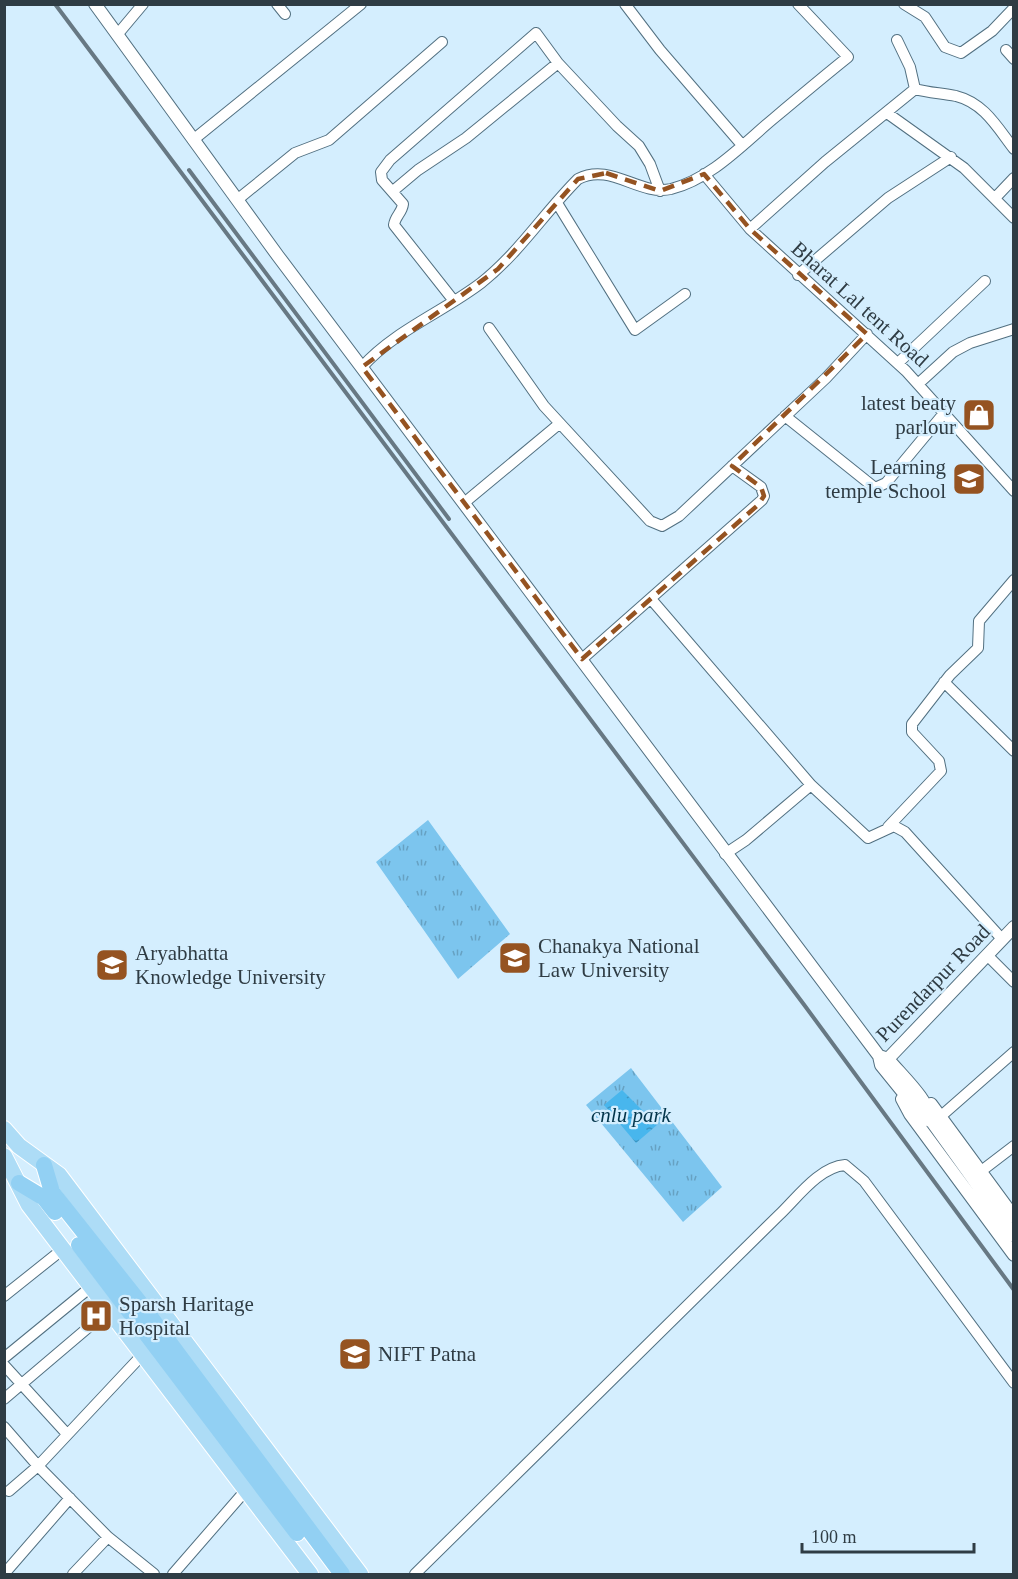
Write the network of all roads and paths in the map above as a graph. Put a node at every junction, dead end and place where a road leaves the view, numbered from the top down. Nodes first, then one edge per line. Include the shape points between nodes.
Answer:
1 (94, 4) edge
2 (143, 4) edge
3 (277, 4) edge
4 (361, 4) edge
5 (625, 4) edge
6 (798, 4) edge
7 (904, 4) edge
8 (1014, 8) edge
9 (285, 14) dead end
10 (117, 35) junction
11 (897, 40) dead end
12 (442, 42) dead end
13 (558, 63) junction
14 (915, 89) junction
15 (887, 113) junction
16 (193, 140) junction
17 (742, 145) junction
18 (1014, 148) edge
19 (951, 157) junction
20 (704, 174) junction
21 (1014, 178) edge
22 (393, 191) junction
23 (660, 191) junction
24 (995, 198) junction
25 (237, 200) junction
26 (557, 203) junction
27 (1014, 218) edge
28 (750, 229) junction
29 (798, 275) junction
30 (985, 281) dead end
31 (685, 294) dead end
32 (454, 301) junction
33 (489, 328) dead end
34 (1014, 328) edge
35 (867, 334) junction
36 (898, 363) junction
37 (362, 367) junction
38 (918, 384) junction
39 (945, 412) junction
40 (785, 416) junction
41 (559, 424) junction
42 (732, 466) junction
43 (1014, 491) edge
44 (464, 503) junction
45 (1014, 579) edge
46 (651, 599) junction
47 (582, 659) junction
48 (944, 682) junction
49 (1014, 751) edge
50 (811, 785) junction
51 (888, 827) junction
52 (725, 854) junction
53 (1014, 927) edge
54 (1002, 939) junction
55 (987, 955) junction
56 (1014, 982) edge
57 (1014, 1052) edge
58 (883, 1060) junction
59 (903, 1091) junction
60 (920, 1103) junction
61 (936, 1120) junction
62 (4, 1129) edge
63 (1014, 1146) edge
64 (10, 1153) edge
65 (45, 1165) junction
66 (980, 1172) junction
67 (19, 1183) junction
68 (48, 1195) junction
69 (1014, 1217) edge
70 (1014, 1236) edge
71 (63, 1249) junction
72 (1014, 1255) edge
73 (92, 1286) junction
74 (4, 1296) edge
75 (110, 1309) junction
76 (144, 1353) junction
77 (4, 1358) edge
78 (4, 1365) edge
79 (1014, 1383) edge
80 (22, 1384) junction
81 (4, 1399) edge
82 (4, 1427) edge
83 (67, 1434) junction
84 (38, 1466) junction
85 (246, 1490) junction
86 (9, 1491) dead end
87 (70, 1498) junction
88 (108, 1537) junction
89 (4, 1574) edge
90 (73, 1575) edge
91 (154, 1575) edge
92 (173, 1575) edge
93 (310, 1575) edge
94 (328, 1575) edge
95 (342, 1575) edge
96 (360, 1575) edge
97 (415, 1575) edge

1 - 10 street
2 - 10 street
3 - 9 street
4 - 16 street
5 - 17 street
6 - 17 street via 849,57
7 - 8 street via 925,17 945,47 961,52 992,31
10 - 16 street
11 - 14 street
12 - 25 street via 329,140 296,153
13 - 22 street
13 - 22 street via 536,33 384,166 382,180
13 - 23 street via 639,146
14 - 15 street
14 - 18 street via 976,104
15 - 19 street
15 - 28 street
16 - 25 street
17 - 20 street
19 - 24 street
19 - 29 street via 862,219
20 - 23 street
20 - 28 street, Bharat Lal tent Road
21 - 24 street
22 - 32 street via 403,204 394,225
23 - 26 street via 597,173 578,179
24 - 27 street
25 - 37 street
26 - 31 street via 636,330
26 - 32 street via 509,259
28 - 29 street, Bharat Lal tent Road
29 - 35 street, Bharat Lal tent Road
30 - 36 street
32 - 37 street via 381,349
33 - 41 street
34 - 38 street via 953,352
35 - 36 street, Bharat Lal tent Road
35 - 40 street
36 - 38 street, Bharat Lal tent Road
37 - 44 street
38 - 39 street, Bharat Lal tent Road
39 - 40 street via 886,483 875,488
39 - 43 street, Bharat Lal tent Road
40 - 42 street
41 - 42 street via 656,525 662,526 679,516
41 - 44 street
42 - 46 street via 761,487 764,496
44 - 47 street
45 - 48 street via 979,621 978,648
46 - 47 street
46 - 50 street
47 - 52 street
48 - 49 street
48 - 51 street via 911,728 939,761 941,771
50 - 51 street via 868,838
50 - 52 street
51 - 54 street via 905,832
52 - 58 street
53 - 54 street, Purendarpur Road
54 - 55 street, Purendarpur Road
55 - 56 street
55 - 58 street, Purendarpur Road
57 - 61 street
58 - 59 street
58 - 60 street
59 - 60 street
59 - 72 street via 903,1102 910,1114
60 - 61 street via 924,1118
61 - 66 street
61 - 70 street
62 - 64 main road
63 - 66 street
64 - 65 main road
64 - 67 main road
65 - 68 highway
65 - 96 main road via 59,1175
66 - 69 street
67 - 68 highway
67 - 71 main road via 29,1205
68 - 94 highway
68 - 95 highway via 140,1304
71 - 73 main road
71 - 74 street
73 - 75 main road
73 - 77 street
75 - 76 main road
75 - 80 street
76 - 83 street
76 - 85 main road
78 - 80 street
79 - 97 street via 864,1181 845,1165 835,1166 779,1215
80 - 81 street
80 - 83 street
82 - 84 street
83 - 84 street
84 - 86 street
84 - 87 street
85 - 92 street
85 - 93 main road
87 - 88 street
87 - 89 street
88 - 90 street
88 - 91 street

